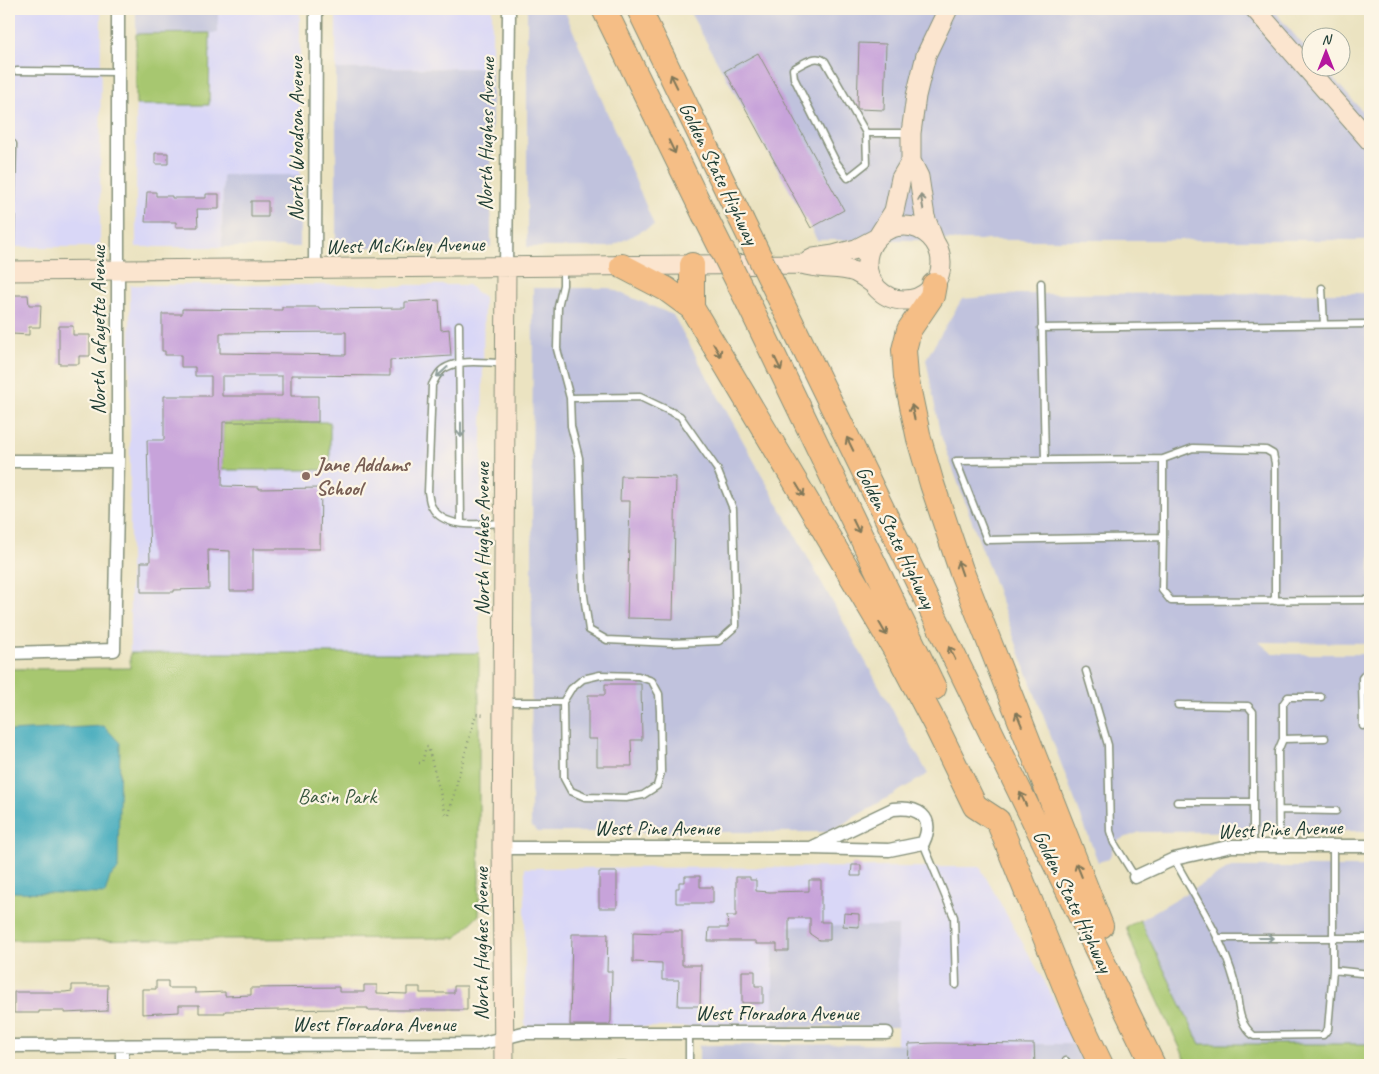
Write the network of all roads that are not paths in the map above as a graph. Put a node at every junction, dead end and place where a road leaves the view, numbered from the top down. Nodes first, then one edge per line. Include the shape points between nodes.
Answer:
1 (118, 9) edge
2 (316, 9) edge
3 (604, 9) edge
4 (639, 9) edge
5 (948, 9) edge
6 (1254, 9) edge
7 (509, 11) edge
8 (16, 71) dead end
9 (118, 72) junction
10 (866, 132) junction
11 (911, 133) junction
12 (1370, 141) edge
13 (13, 144) dead end
14 (911, 161) junction
15 (877, 238) junction
16 (935, 243) junction
17 (802, 264) junction
18 (564, 265) junction
19 (692, 265) junction
20 (506, 266) junction
21 (622, 266) junction
22 (315, 269) junction
23 (10, 271) edge
24 (118, 271) junction
25 (872, 282) junction
26 (1041, 283) dead end
27 (934, 285) junction
28 (1322, 288) dead end
29 (692, 308) junction
30 (1324, 324) junction
31 (1370, 324) edge
32 (460, 325) dead end
33 (1041, 328) junction
34 (461, 363) junction
35 (506, 363) junction
36 (570, 398) junction
37 (1045, 459) junction
38 (1163, 459) junction
39 (9, 461) edge
40 (118, 461) junction
41 (461, 523) junction
42 (505, 523) junction
43 (1163, 537) junction
44 (1370, 600) edge
45 (1275, 601) junction
46 (9, 653) edge
47 (1086, 671) dead end
48 (1370, 671) edge
49 (1321, 697) dead end
50 (504, 702) junction
51 (563, 702) junction
52 (1178, 705) dead end
53 (1363, 726) dead end
54 (1325, 738) dead end
55 (1283, 739) junction
56 (1177, 802) dead end
57 (1252, 802) junction
58 (1279, 810) junction
59 (1336, 811) dead end
60 (998, 821) junction
61 (923, 843) junction
62 (1253, 846) junction
63 (1279, 846) junction
64 (1333, 846) junction
65 (1370, 846) edge
66 (502, 848) junction
67 (812, 848) junction
68 (1174, 859) junction
69 (1135, 877) joint
70 (1217, 938) junction
71 (1333, 938) junction
72 (1370, 938) edge
73 (1333, 970) junction
74 (1370, 974) edge
75 (956, 985) dead end
76 (887, 1033) dead end
77 (689, 1034) junction
78 (504, 1038) junction
79 (122, 1045) junction
80 (9, 1046) edge
81 (1149, 1056) edge
82 (122, 1065) edge
83 (504, 1065) edge
84 (594, 1065) edge
85 (625, 1065) edge
86 (689, 1065) edge
87 (1101, 1065) edge
88 (1117, 1065) edge

1 - 9 street, North Lafayette Avenue
2 - 22 street, North Woodson Avenue
3 -> 60 highway, Golden State Highway, bridge
81 -> 4 highway, Golden State Highway, bridge
5 - 11 main road via 926,55
6 - 12 main road
7 - 20 street, North Hughes Avenue
8 - 9 lane
9 - 24 street, North Lafayette Avenue
10 - 10 lane via 825,61 812,58 793,69 794,78 836,162 848,178 867,163
10 - 11 lane
11 - 14 main road
13 - 23 lane
14 - 15 main road via 902,178 894,211
16 -> 14 main road via 925,217 919,177
15 - 16 main road, West McKinley Avenue via 896,227 907,226 928,234
15 - 17 main road, West McKinley Avenue via 856,249 814,258
15 - 25 main road via 867,260
16 - 27 main road via 941,264
17 - 19 main road, West McKinley Avenue
17 - 25 main road, West McKinley Avenue via 853,272
18 - 20 main road, West McKinley Avenue
18 - 21 main road, West McKinley Avenue
18 - 36 lane via 557,349
19 - 21 main road, West McKinley Avenue
19 - 29 highway
20 - 22 main road, West McKinley Avenue
20 - 35 main road, North Hughes Avenue
21 - 29 highway via 666,289
22 - 24 main road, West McKinley Avenue
23 - 24 main road, West McKinley Avenue
24 - 40 street, North Lafayette Avenue
25 - 27 main road, West McKinley Avenue via 886,294 902,300 925,293
26 - 33 lane
81 -> 27 highway via 961,570 919,439 904,350 908,330 932,296
28 - 30 lane
29 -> 60 highway via 899,656 976,806
30 - 31 lane
30 - 33 lane
32 - 34 lane
33 - 37 lane
34 - 35 lane
34 -> 41 lane
34 -> 41 lane via 447,366 432,385 428,492 432,507 441,518
35 - 42 main road, North Hughes Avenue
36 - 36 lane via 571,426 579,458 583,589 589,630 607,640 719,641 736,626 733,509 717,469 680,416 640,397
37 - 38 lane
37 - 43 lane via 956,461 987,540
38 - 43 lane
38 - 45 lane via 1193,448 1266,450 1273,454
39 - 40 street
40 - 46 street, North Lafayette Avenue via 114,650
41 - 42 lane
42 - 50 main road, North Hughes Avenue
43 - 45 lane via 1162,590 1171,601
44 - 45 lane
47 - 69 lane via 1108,744 1110,831
48 - 53 lane via 1362,678
49 - 55 lane via 1288,697 1283,704
50 - 51 lane
50 - 66 main road, North Hughes Avenue
51 - 51 lane via 583,679 600,675 638,676 652,681 659,694 660,711 661,772 657,786 643,795 626,798 585,797 571,792 564,778
52 - 57 lane via 1248,706 1252,712
54 - 55 lane
55 - 58 lane via 1278,750
56 - 57 lane
57 - 62 lane
58 - 59 lane
58 - 63 lane
60 - 87 highway via 1072,1004
60 - 88 highway, Golden State Highway
61 - 67 street, West Pine Avenue via 890,850
61 - 67 street, West Pine Avenue via 927,829 923,815 907,808 883,813
61 - 75 lane via 954,917
62 - 63 street, West Pine Avenue
62 - 68 street, West Pine Avenue via 1232,846
63 - 64 street, West Pine Avenue
64 - 65 street, West Pine Avenue
64 - 71 lane
66 - 67 street, West Pine Avenue
66 - 78 main road, North Hughes Avenue
68 - 69 street, West Pine Avenue
68 - 70 lane
70 -> 71 lane
70 - 73 lane via 1234,980 1239,1015 1254,1036 1323,1035 1328,1029
71 - 72 lane
71 - 73 lane
73 - 74 lane
76 - 77 street, West Floradora Avenue
77 - 78 street, West Floradora Avenue via 524,1034
77 - 86 lane
78 - 79 street, West Floradora Avenue via 479,1044
78 - 83 main road, North Hughes Avenue
79 - 80 street, West Floradora Avenue
79 - 82 street
84 - 85 lane

